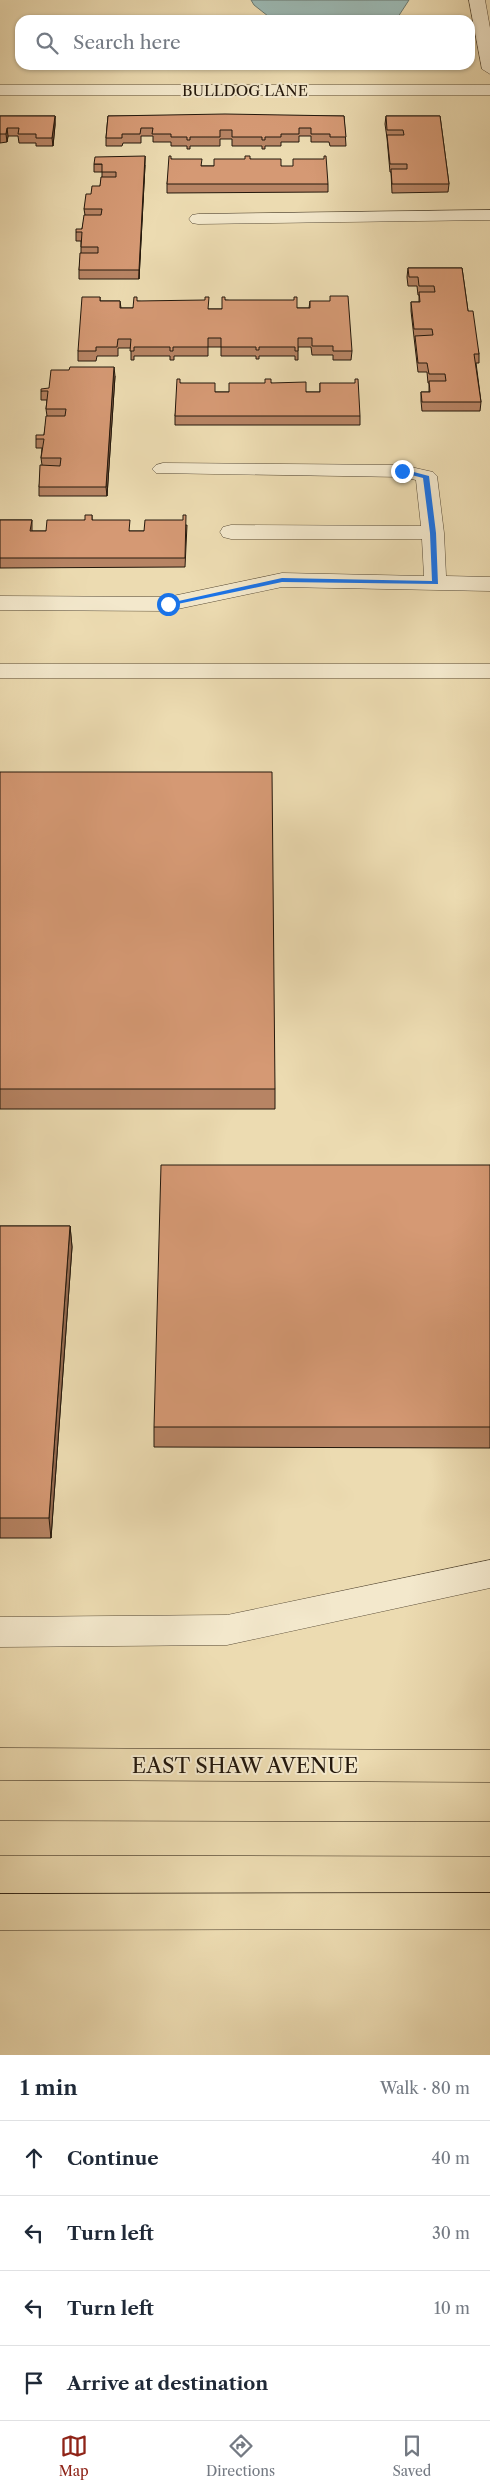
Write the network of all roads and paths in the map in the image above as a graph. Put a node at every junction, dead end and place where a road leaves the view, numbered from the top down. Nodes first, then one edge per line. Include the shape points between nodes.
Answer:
1 (478, 0) edge
2 (487, 39) edge
3 (490, 69) edge
4 (0, 90) edge
5 (490, 90) edge
6 (490, 215) edge
7 (198, 219) dead end
8 (163, 469) dead end
9 (231, 532) dead end
10 (433, 533) junction
11 (435, 583) junction
12 (490, 584) edge
13 (0, 603) edge
14 (0, 671) edge
15 (490, 671) edge
16 (490, 1574) edge
17 (0, 1632) edge
18 (0, 1764) edge
19 (490, 1766) edge
20 (0, 1838) edge
21 (490, 1839) edge
22 (490, 1910) edge
23 (0, 1912) edge

1 - 2 street
2 - 3 street
4 - 5 street, BULLDOG LANE
6 - 7 street
8 - 10 street via 402,471 426,476
9 - 10 street
10 - 11 street
11 - 12 street
11 - 13 street via 282,580 168,604
14 - 15 street
16 - 17 street via 227,1630
18 - 19 main road, EAST SHAW AVENUE
20 - 21 main road
22 - 23 main road

